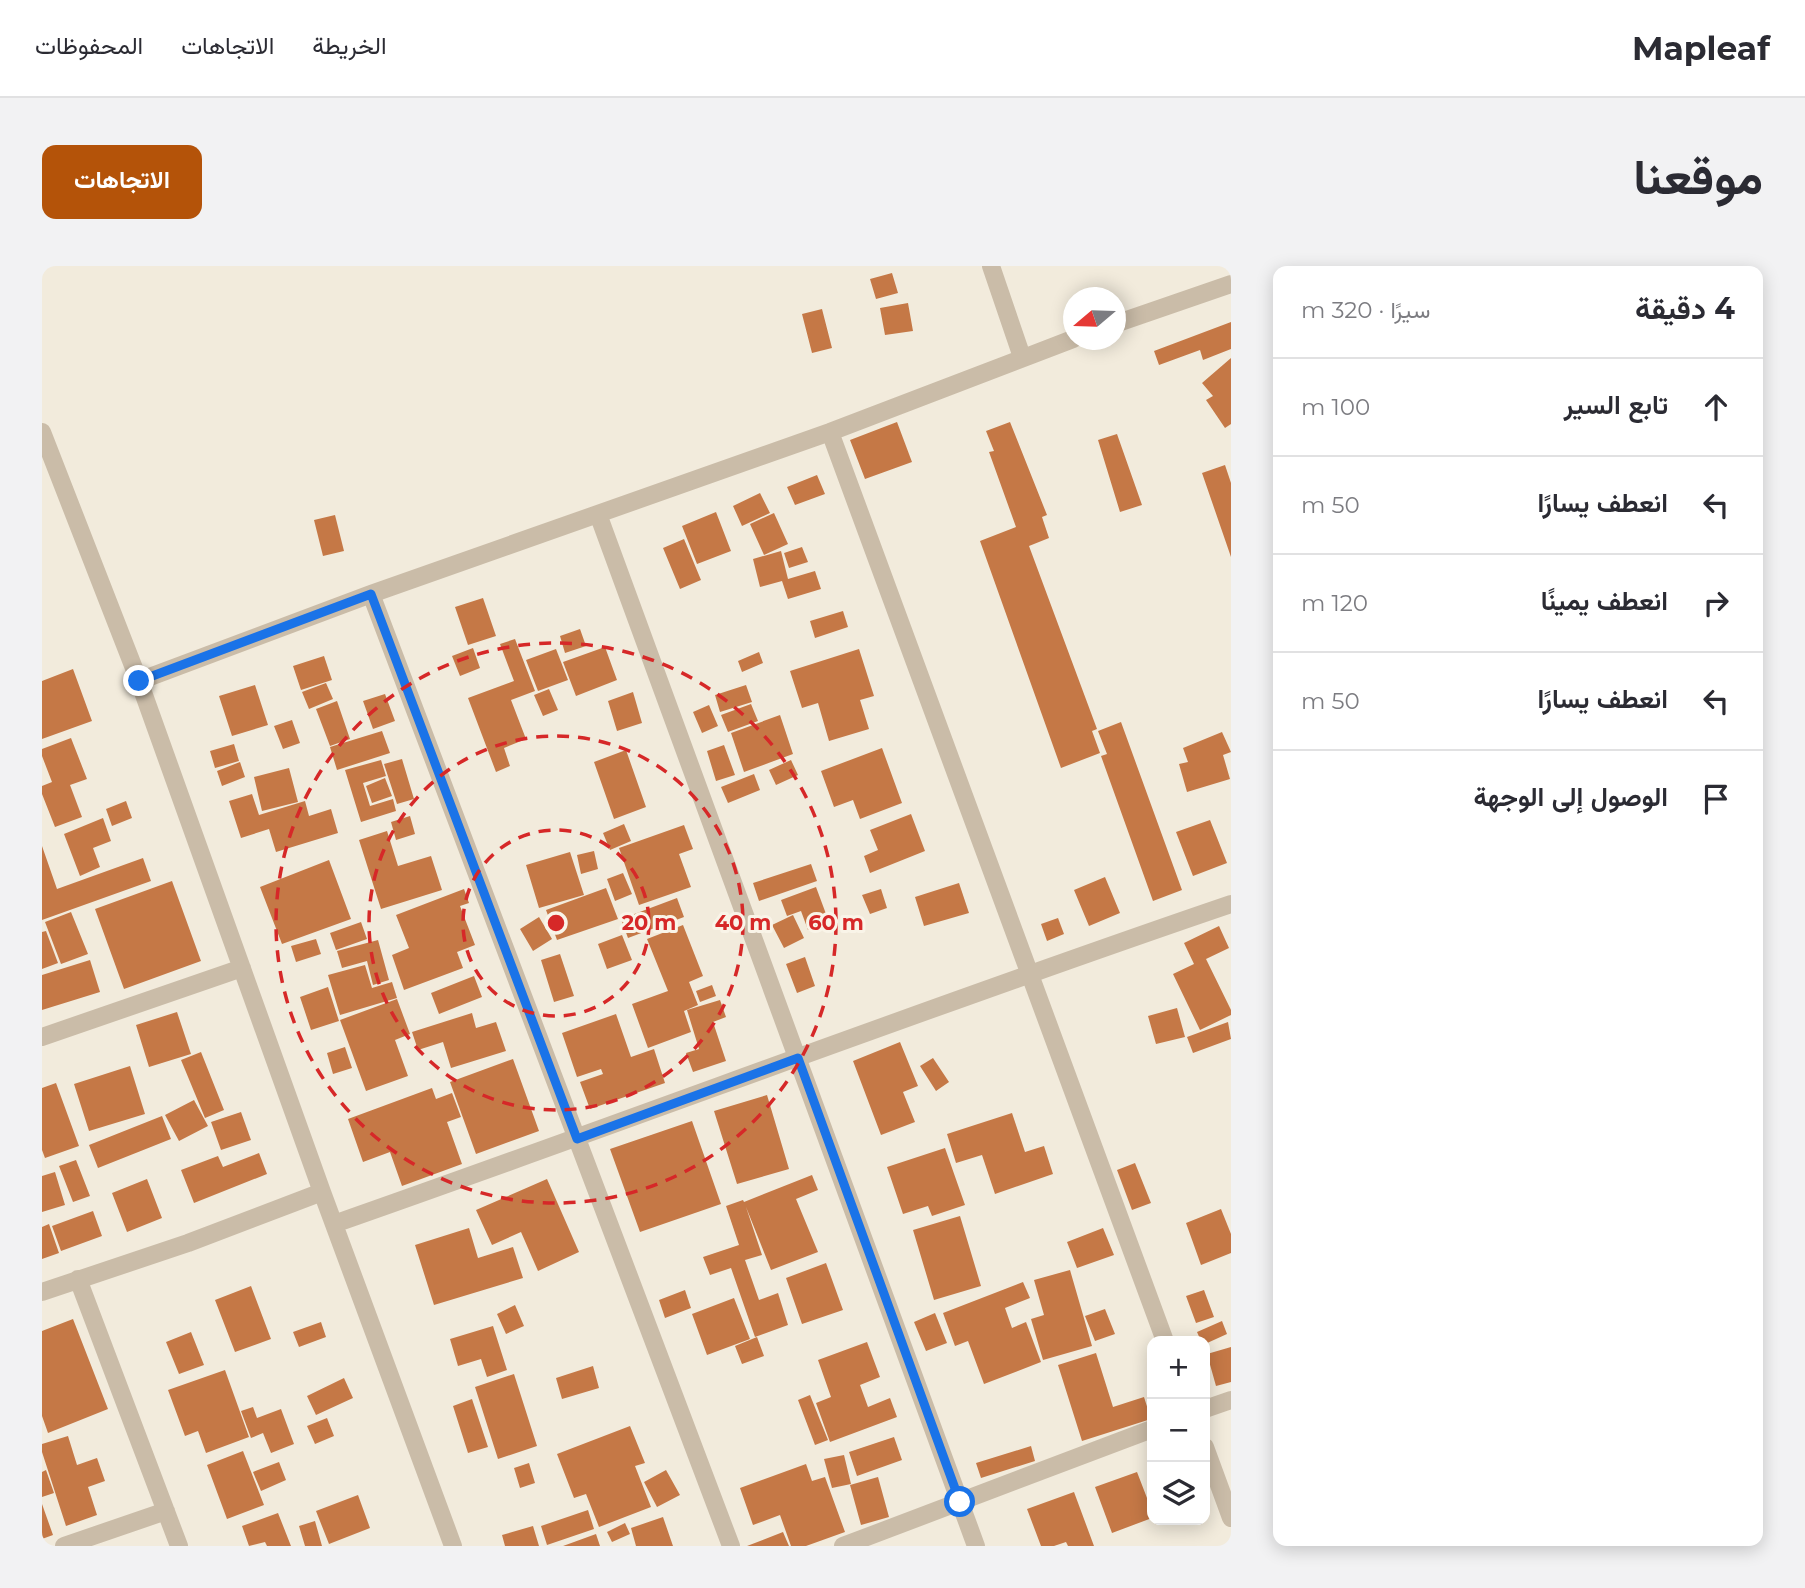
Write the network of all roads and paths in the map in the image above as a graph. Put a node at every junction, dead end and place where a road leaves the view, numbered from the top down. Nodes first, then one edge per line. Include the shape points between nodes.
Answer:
1 (991, 266) edge
2 (1231, 284) edge
3 (1126, 320) edge
4 (1063, 343) edge
5 (1022, 357) junction
6 (830, 432) junction
7 (44, 442) edge
8 (598, 514) junction
9 (371, 594) junction
10 (139, 681) junction
11 (1231, 904) edge
12 (242, 968) junction
13 (1028, 973) junction
14 (42, 1037) edge
15 (798, 1058) junction
16 (577, 1139) junction
17 (322, 1192) junction
18 (334, 1224) junction
19 (78, 1279) junction
20 (42, 1292) edge
21 (1163, 1336) edge
22 (1231, 1400) edge
23 (1210, 1407) edge
24 (1147, 1431) edge
25 (1210, 1461) edge
26 (960, 1502) junction
27 (166, 1511) junction
28 (1231, 1518) edge
29 (64, 1546) edge
30 (179, 1546) edge
31 (453, 1546) edge
32 (731, 1546) edge
33 (843, 1546) edge
34 (976, 1546) edge

1 - 5 street
2 - 3 street
4 - 5 street
5 - 6 street
6 - 8 street
6 - 13 street
7 - 10 street
8 - 9 street
8 - 15 street
9 - 10 street
9 - 16 street
10 - 12 street
11 - 13 street
12 - 14 street
12 - 17 street
13 - 15 street
13 - 21 street
15 - 16 street
15 - 26 street
16 - 18 street
16 - 32 street
17 - 18 street
17 - 19 street
18 - 31 street
19 - 20 street
19 - 27 street
22 - 23 street
24 - 26 street
25 - 28 street
26 - 33 street
26 - 34 street
27 - 29 street
27 - 30 street

